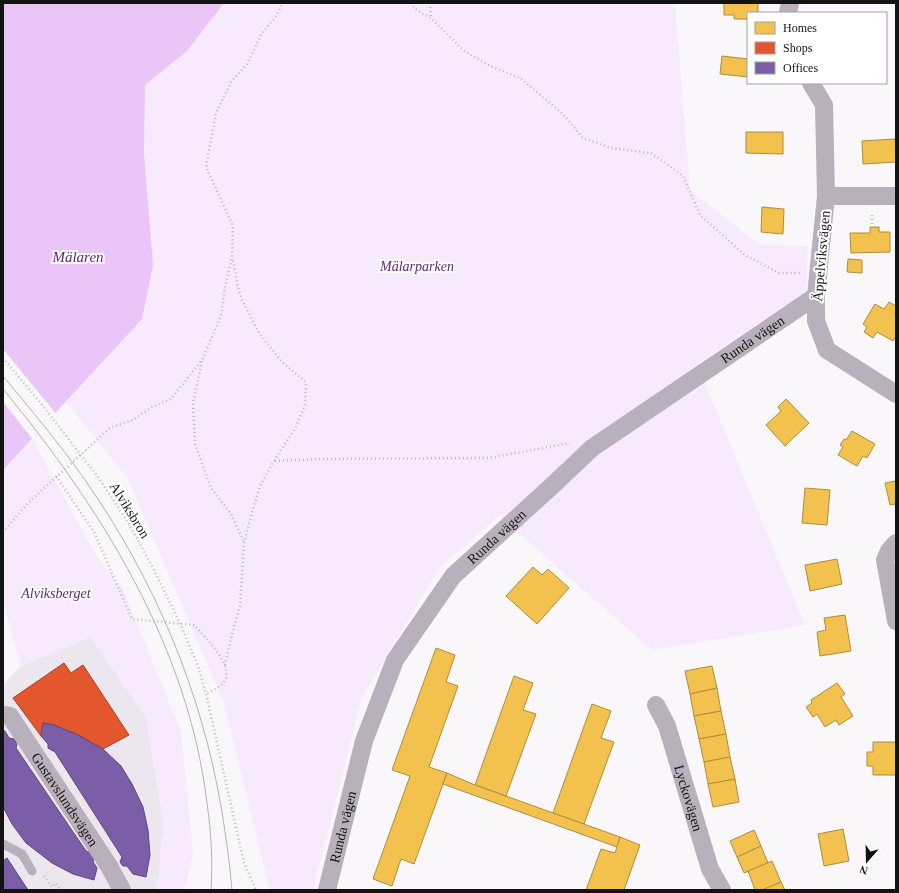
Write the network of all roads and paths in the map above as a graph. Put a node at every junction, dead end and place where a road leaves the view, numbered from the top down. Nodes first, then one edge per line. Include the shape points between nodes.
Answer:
1 (283, 3) edge
2 (411, 3) edge
3 (430, 3) edge
4 (431, 18) junction
5 (812, 84) edge
6 (826, 196) junction
7 (896, 196) edge
8 (873, 206) dead end
9 (872, 224) dead end
10 (232, 258) junction
11 (818, 272) junction
12 (816, 296) junction
13 (3, 358) edge
14 (202, 360) junction
15 (896, 394) edge
16 (571, 443) dead end
17 (274, 461) junction
18 (56, 476) junction
19 (3, 532) edge
20 (244, 543) junction
21 (896, 543) edge
22 (896, 621) edge
23 (225, 665) junction
24 (206, 694) junction
25 (656, 705) dead end
26 (3, 715) edge
27 (3, 844) edge
28 (32, 871) dead end
29 (43, 875) dead end
30 (60, 890) edge
31 (122, 890) edge
32 (256, 890) edge
33 (327, 890) edge
34 (722, 890) edge

1 - 10 path via 275,18 262,33 247,64 231,82 216,113 206,167 233,226
2 - 4 path via 415,9
3 - 4 path
4 - 11 path via 463,50 488,65 520,78 563,114 583,138 611,148 651,154 683,176 700,215 745,255 779,273
5 - 6 street, Äppelviksvägen via 824,105
6 - 7 street
6 - 11 street, Äppelviksvägen
8 - 9 path
10 - 14 path via 221,316
10 - 17 path via 242,300 259,333 282,362 306,382 305,405 296,427
11 - 12 street, Äppelviksvägen
12 - 15 street, Äppelviksvägen via 816,321 827,350
12 - 33 street, Runda vägen via 592,448 453,576 395,660 364,741
13 - 24 path, Alviksbron via 98,477 129,524 177,617 198,666
14 - 18 path via 171,399 152,407 134,420 110,428
14 - 20 path via 193,403 195,444 210,488 231,514
16 - 17 path via 489,458
17 - 20 path via 260,486
18 - 19 path
18 - 23 path via 94,532 132,619 194,625 216,650
20 - 23 path via 240,606
21 - 22 street via 885,560
23 - 24 path via 227,677 223,684
24 - 32 path, Alviksbron via 244,862
25 - 34 street, Lyckovägen via 667,726 710,869
26 - 31 street, Gustavslundsvägen via 10,716 109,866
27 - 28 lane via 22,854
29 - 30 path via 52,887 56,883

